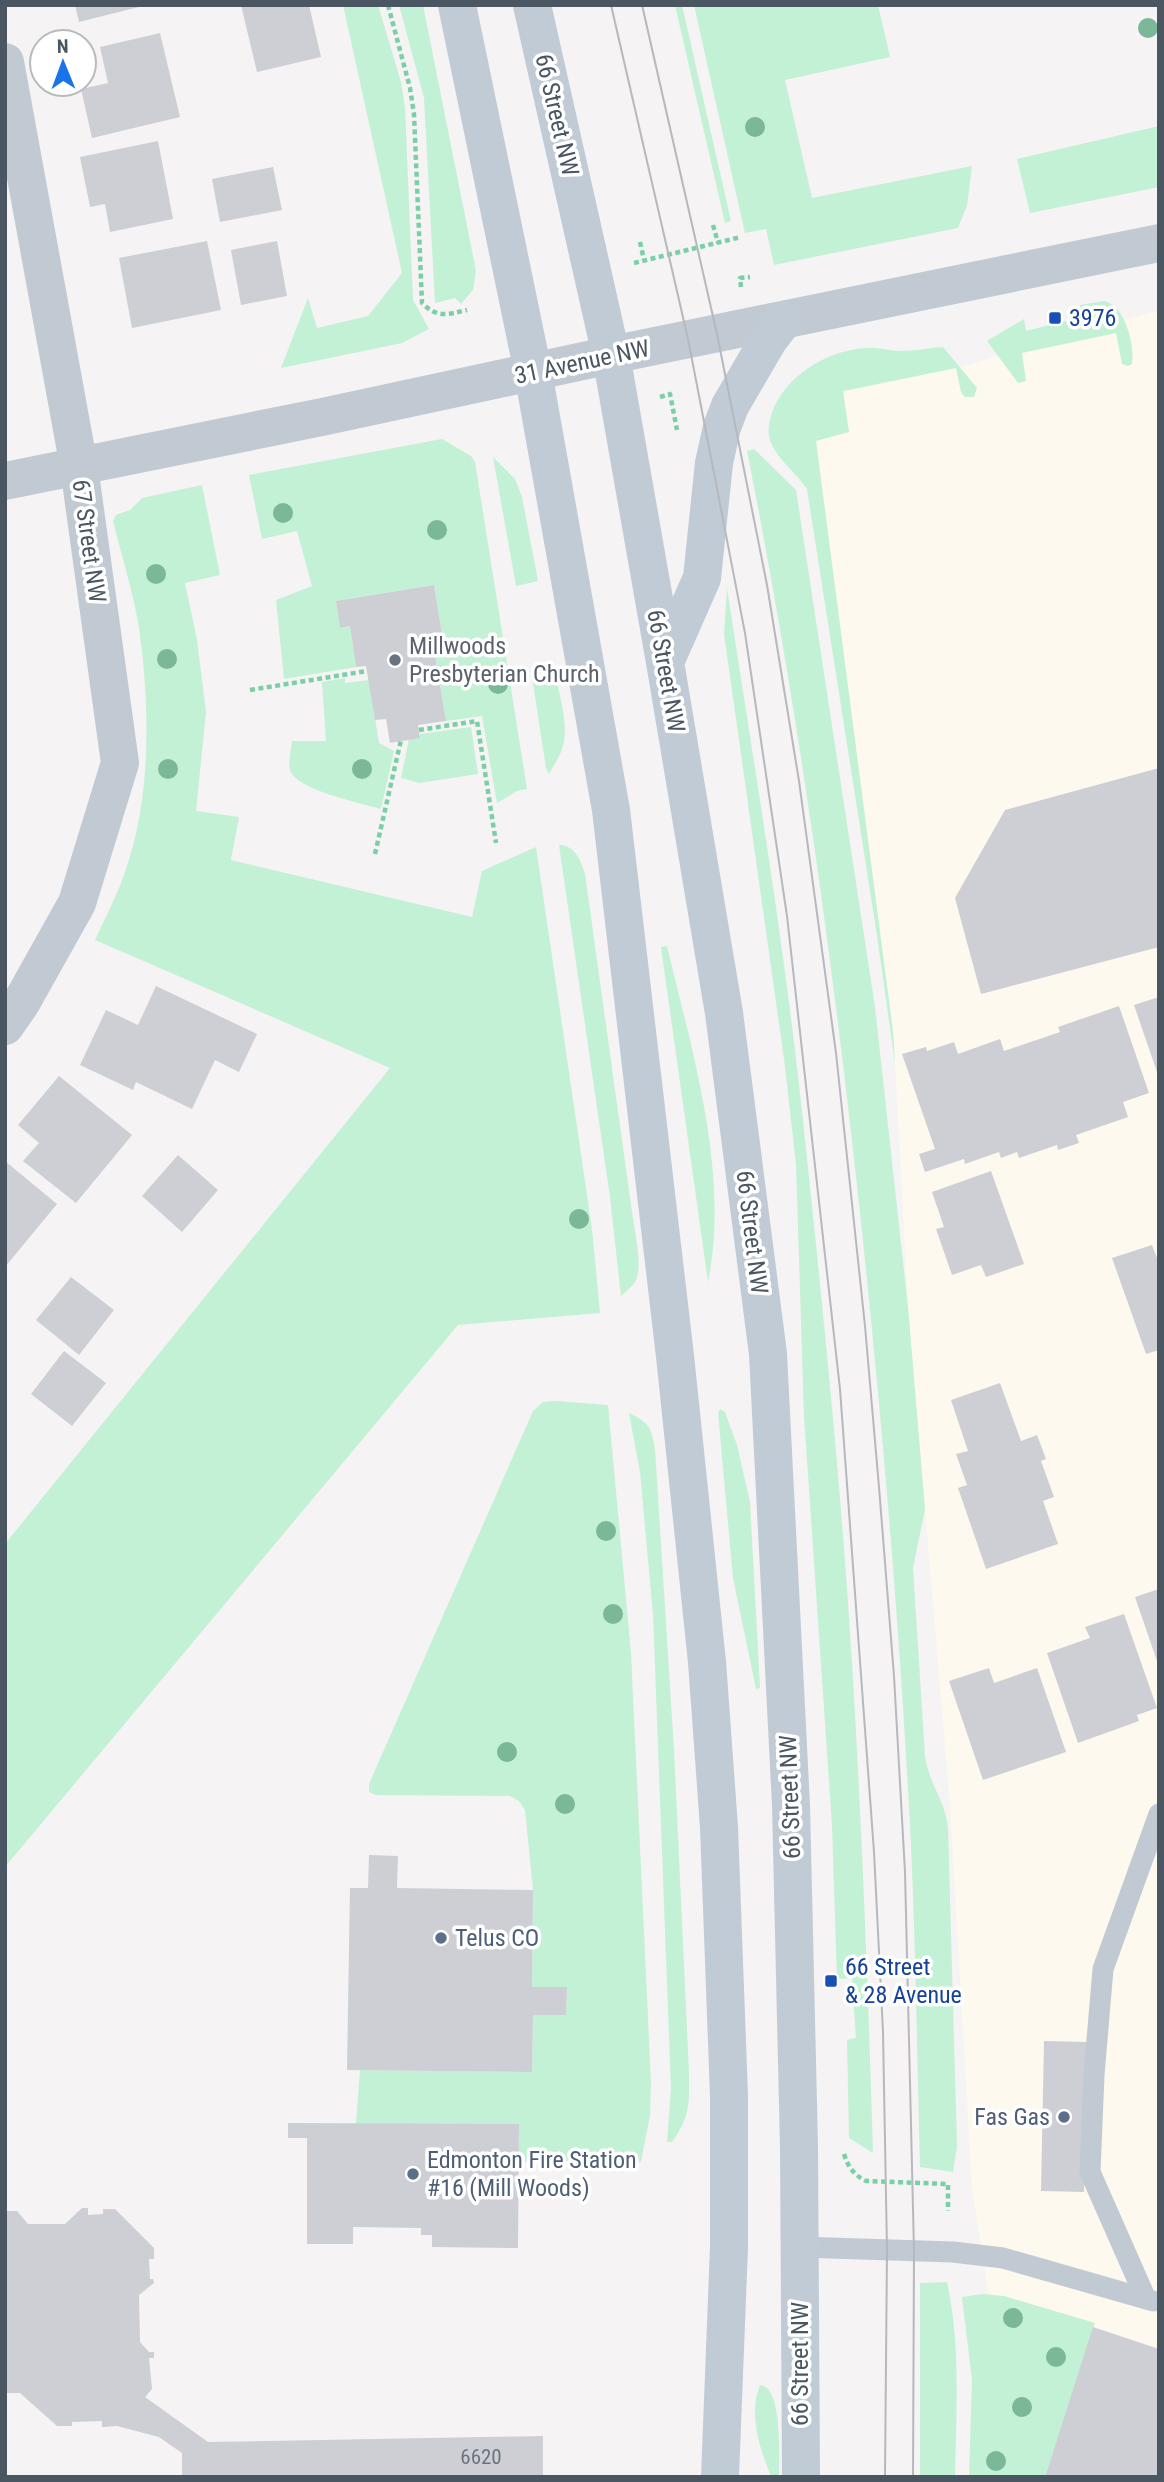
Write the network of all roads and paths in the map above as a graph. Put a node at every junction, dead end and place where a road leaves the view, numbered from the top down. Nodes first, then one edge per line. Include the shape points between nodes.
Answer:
1 (388, 5) edge
2 (457, 5) edge
3 (532, 5) edge
4 (5, 62) edge
5 (10, 116) edge
6 (713, 225) dead end
7 (741, 237) dead end
8 (640, 242) dead end
9 (718, 243) junction
10 (1159, 243) edge
11 (644, 260) junction
12 (633, 263) dead end
13 (750, 277) dead end
14 (741, 287) dead end
15 (467, 310) dead end
16 (783, 321) junction
17 (611, 355) junction
18 (533, 372) junction
19 (649, 400) dead end
20 (678, 433) dead end
21 (79, 467) junction
22 (5, 481) edge
23 (665, 663) junction
24 (367, 671) dead end
25 (250, 690) dead end
26 (419, 730) dead end
27 (401, 740) dead end
28 (496, 843) dead end
29 (375, 854) dead end
30 (13, 1014) edge
31 (1159, 1814) edge
32 (842, 2147) dead end
33 (948, 2211) dead end
34 (799, 2247) junction
35 (1152, 2301) edge
36 (720, 2477) edge
37 (801, 2477) edge

1 - 15 path via 414,114 422,303 431,312 443,314
2 - 18 main road
3 - 17 main road, 66 Street NW
4 - 5 street, 67 Street NW
5 - 21 street, 67 Street NW
6 - 9 path
7 - 9 path
8 - 11 path
9 - 11 path
10 - 16 street, 31 Avenue NW
11 - 12 path
13 - 14 path via 740,278
16 - 17 street, 31 Avenue NW
16 - 23 main road via 730,406 722,427 713,463 702,578
17 - 18 street, 31 Avenue NW
17 - 23 main road, 66 Street NW
18 - 21 street, 31 Avenue NW
18 - 36 main road via 611,810 707,1662 719,1827 729,2096 729,2247
19 - 20 path via 670,394
21 - 22 street, 31 Avenue NW
21 - 30 street, 67 Street NW via 120,764 78,903
23 - 34 main road, 66 Street NW via 724,1013 768,1354 791,1805
24 - 25 path
26 - 28 path via 477,721
27 - 29 path
31 - 35 lane via 1103,1969 1090,2172
32 - 33 path via 848,2166 866,2181 948,2184
34 - 35 lane via 1003,2258
34 - 37 main road, 66 Street NW

